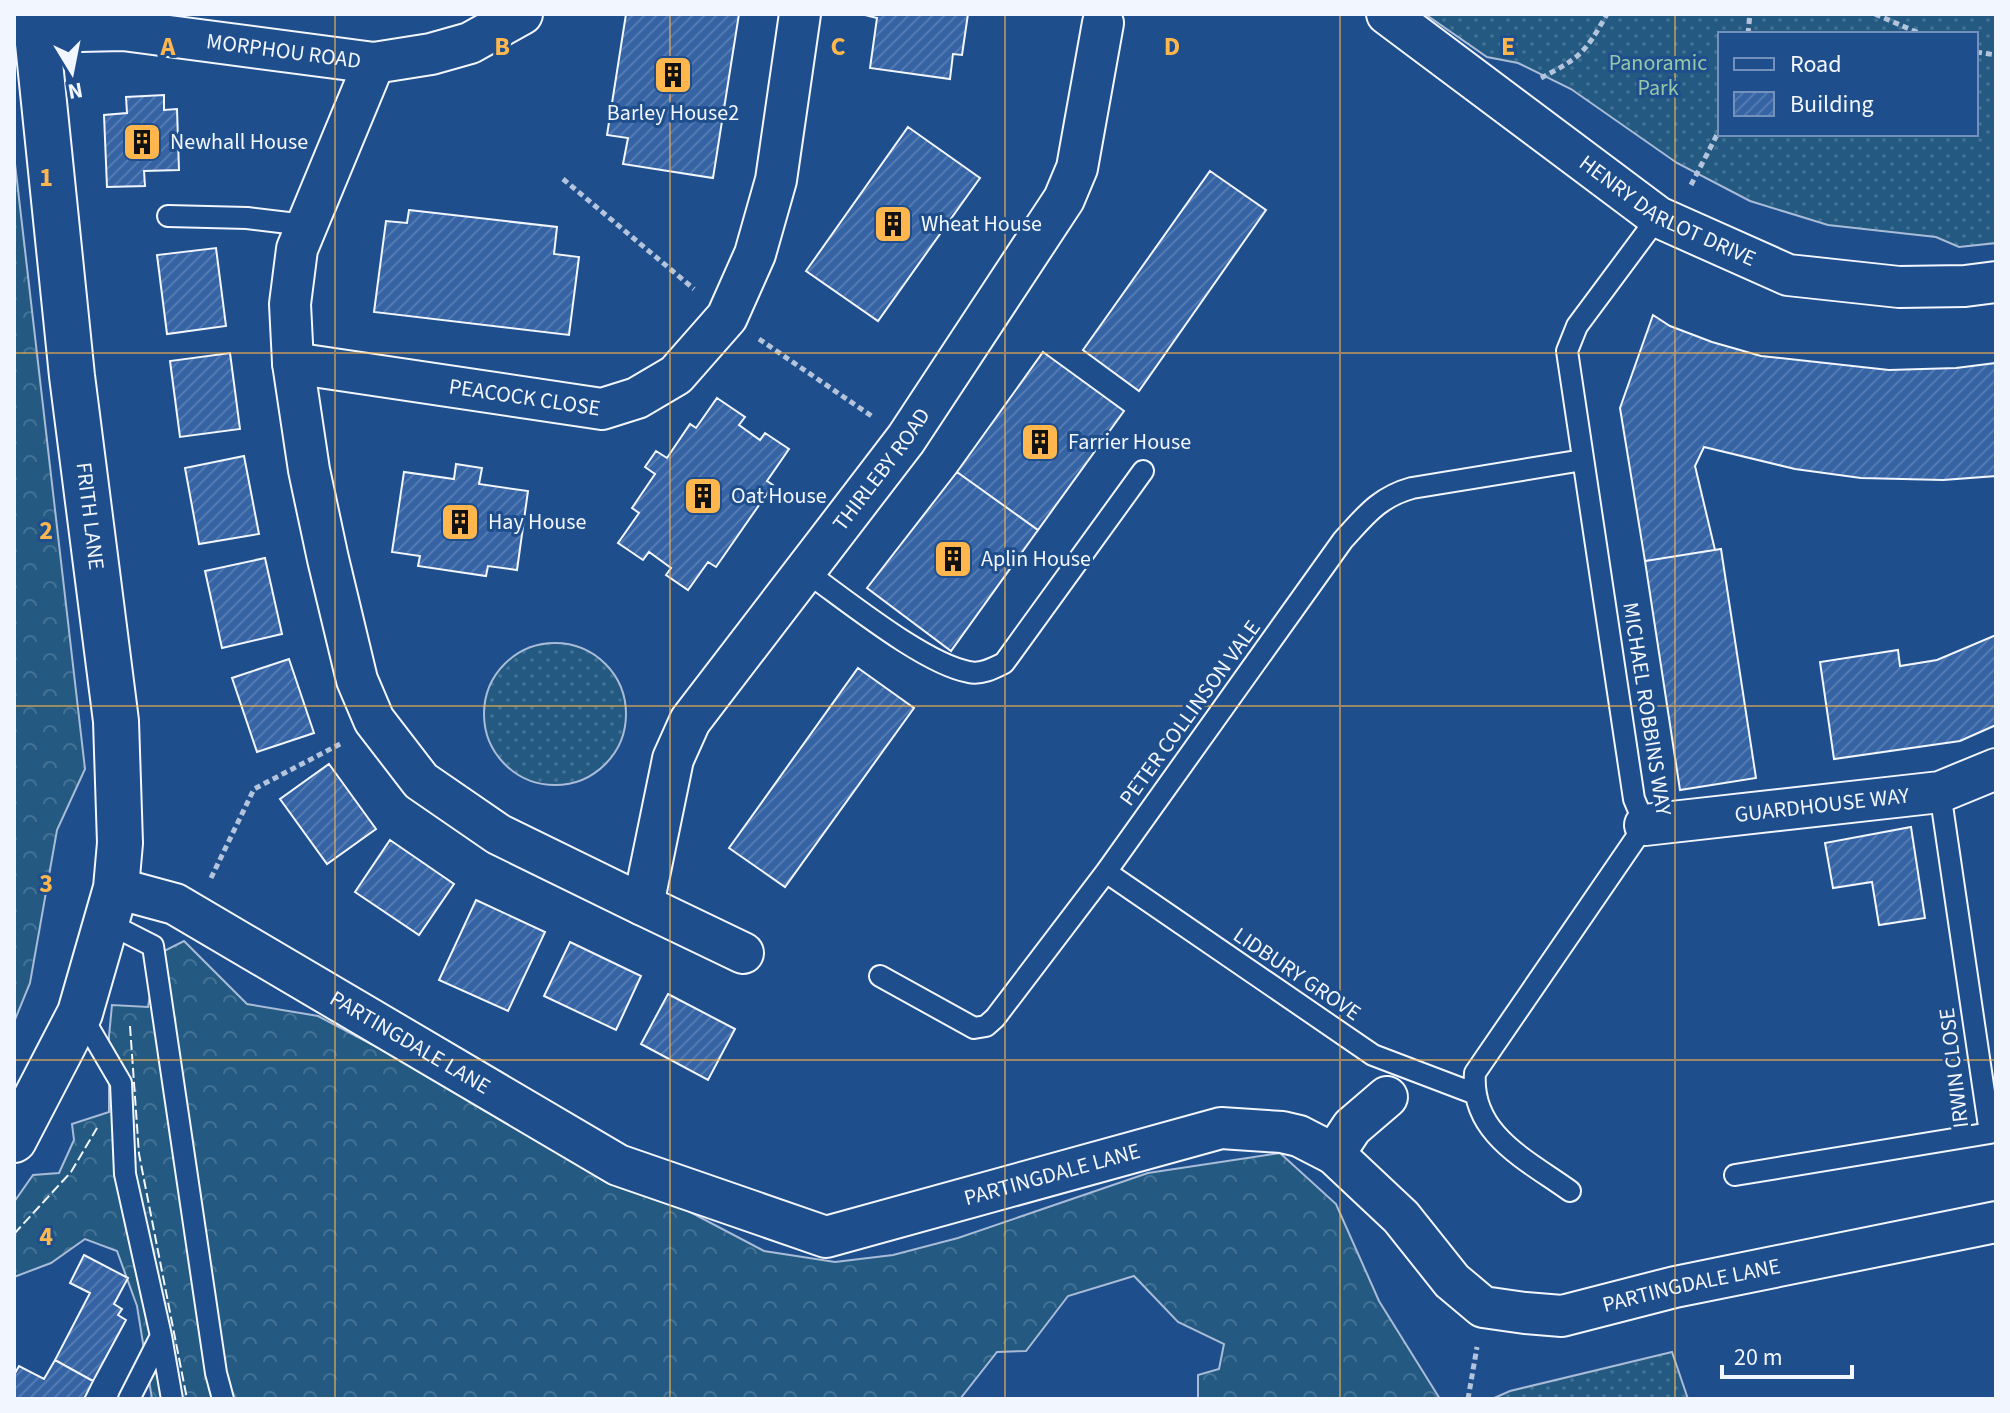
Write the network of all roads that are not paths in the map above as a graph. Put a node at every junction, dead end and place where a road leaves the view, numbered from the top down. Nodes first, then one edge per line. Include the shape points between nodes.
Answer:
1 (522, 14) edge
2 (800, 14) edge
3 (1387, 14) edge
4 (36, 23) edge
5 (1103, 23) dead end
6 (374, 63) junction
7 (168, 216) dead end
8 (1658, 217) junction
9 (305, 225) junction
10 (1996, 282) edge
11 (293, 363) junction
12 (1583, 460) junction
13 (1143, 471) dead end
14 (805, 571) junction
15 (1996, 769) edge
16 (1940, 792) junction
17 (1645, 825) junction
18 (1106, 872) junction
19 (112, 905) junction
20 (643, 905) junction
21 (743, 953) dead end
22 (880, 976) dead end
23 (80, 1013) junction
24 (1473, 1093) junction
25 (1387, 1097) dead end
26 (14, 1140) edge
27 (1334, 1154) junction
28 (1735, 1175) dead end
29 (1570, 1191) dead end
30 (1996, 1222) edge
31 (161, 1336) junction
32 (129, 1399) edge
33 (172, 1399) edge
34 (223, 1399) edge

1 - 6 street, MORPHOU ROAD via 470,43
2 - 11 street, PEACOCK CLOSE via 776,180 755,254 727,317 676,375 637,398 602,409
3 - 8 street, HENRY DARLOT DRIVE
4 - 6 street, MORPHOU ROAD
4 - 19 street, FRITH LANE via 72,376 116,721 121,801
5 - 14 street, THIRLEBY ROAD via 1077,168 1064,199 906,439
6 - 9 street
7 - 9 lane
8 - 10 street, HENRY DARLOT DRIVE via 1788,275 1899,287
8 - 12 lane, MICHAEL ROBBINS WAY via 1577,326 1567,351
9 - 11 street via 290,304
11 - 20 street via 328,559 357,680 378,724 421,781 472,817
12 - 17 lane, MICHAEL ROBBINS WAY via 1634,799
12 - 18 lane, PETER COLLINSON VALE via 1412,488 1390,494 1370,511 1343,540
13 - 14 lane via 1004,663 991,670 972,673 944,664
14 - 20 street, THIRLEBY ROAD via 690,721 673,759
15 - 16 street, GUARDHOUSE WAY
16 - 17 street, GUARDHOUSE WAY
16 - 28 lane, IRWIN CLOSE via 1990,1133
17 - 24 lane, MICHAEL ROBBINS WAY via 1475,1073
18 - 22 lane, PETER COLLINSON VALE via 986,1026 974,1028
18 - 24 lane, LIDBURY GROVE via 1373,1055
19 - 23 street, FRITH LANE
19 - 27 street, PARTINGDALE LANE via 175,904 618,1165 826,1237 1221,1128 1282,1132
19 - 34 lane via 153,946
20 - 21 street
23 - 26 street, FRITH LANE
23 - 31 lane via 121,1083 125,1174
24 - 29 lane via 1496,1137
25 - 27 street via 1352,1127
27 - 30 street, PARTINGDALE LANE via 1367,1182 1452,1281 1483,1307 1562,1316 1675,1287
31 - 32 lane
31 - 33 lane

